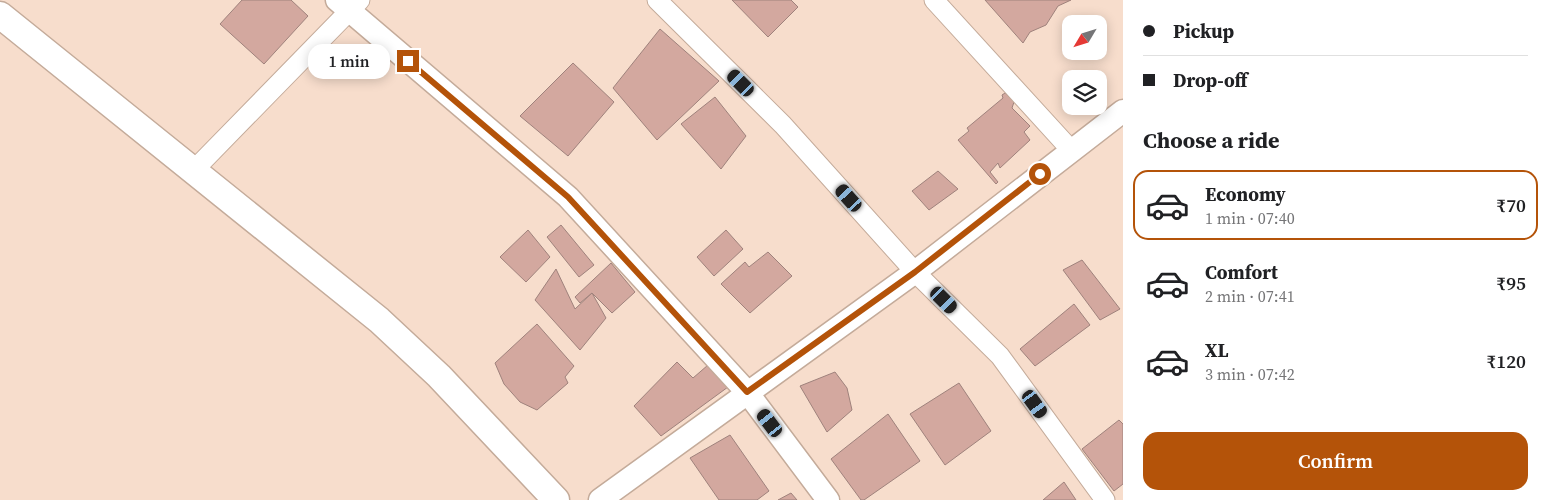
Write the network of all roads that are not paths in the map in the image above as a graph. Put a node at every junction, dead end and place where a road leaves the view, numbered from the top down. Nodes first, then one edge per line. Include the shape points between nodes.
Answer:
1 (656, 0) edge
2 (934, 0) edge
3 (349, 4) edge
4 (3, 23) edge
5 (1123, 111) edge
6 (1071, 150) junction
7 (193, 171) junction
8 (915, 272) junction
9 (747, 392) junction
10 (556, 500) edge
11 (600, 500) edge
12 (828, 500) edge
13 (1105, 500) edge

1 - 8 street via 783,125
2 - 6 street
3 - 7 street
3 - 9 street via 568,197
4 - 7 main road
5 - 6 street
6 - 8 street
7 - 10 main road via 379,320 446,382
8 - 9 street
8 - 13 street via 1000,356
9 - 11 street
9 - 12 street

